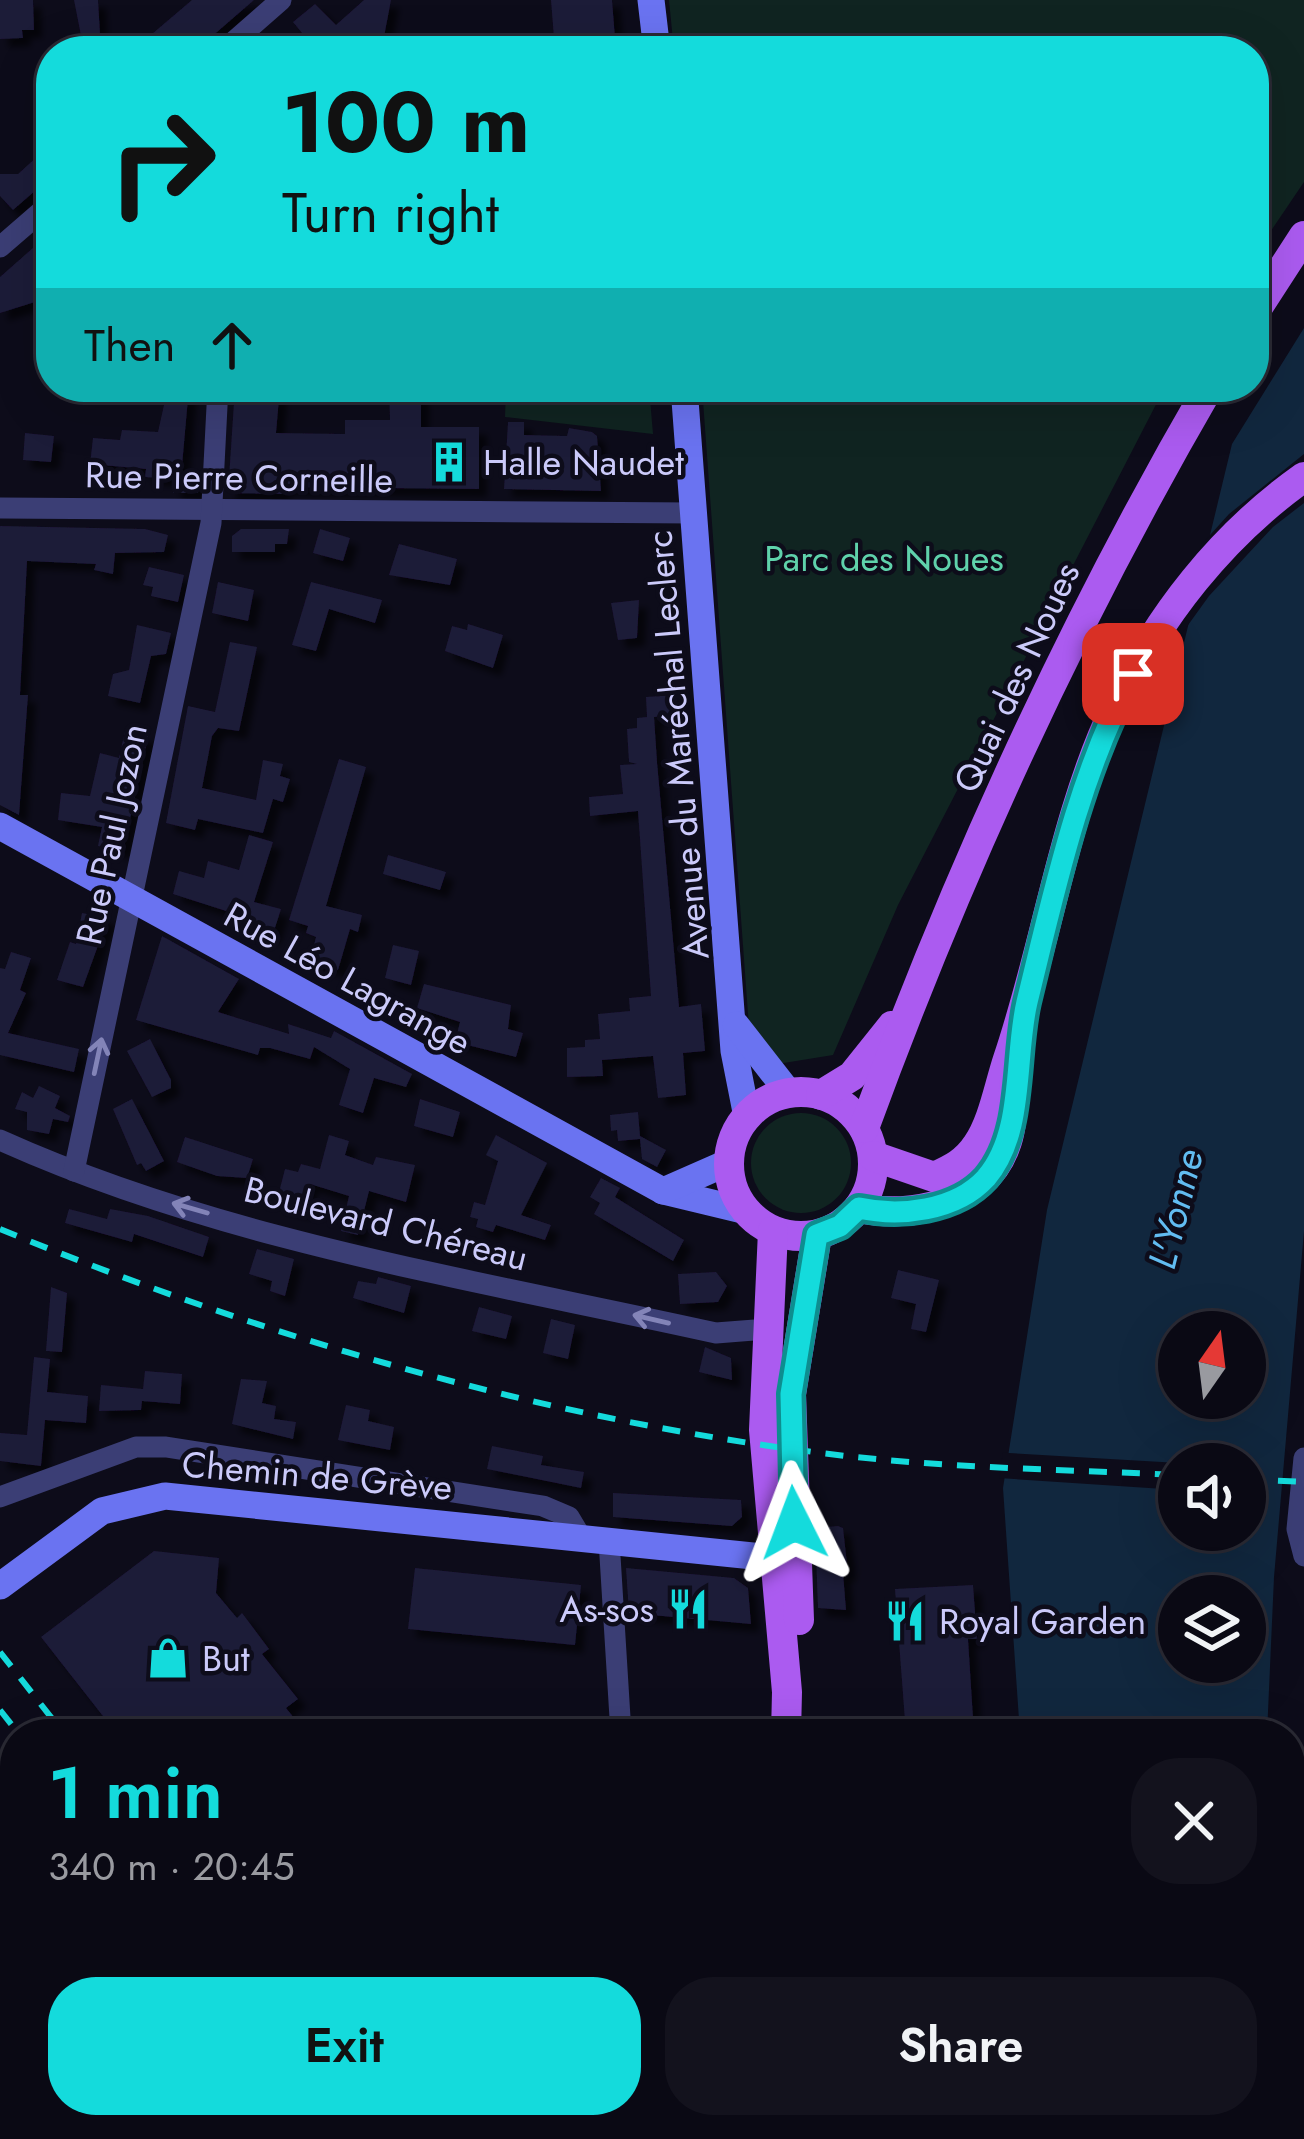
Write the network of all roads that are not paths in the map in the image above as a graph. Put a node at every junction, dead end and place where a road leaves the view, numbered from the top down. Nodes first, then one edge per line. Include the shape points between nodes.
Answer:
1 (281, 0) edge
2 (651, 0) edge
3 (240, 36) edge
4 (655, 36) edge
5 (36, 216) edge
6 (1304, 236) edge
7 (0, 248) edge
8 (1269, 291) edge
9 (217, 402) edge
10 (685, 402) edge
11 (1201, 402) edge
12 (1304, 476) edge
13 (0, 508) edge
14 (211, 510) junction
15 (694, 513) junction
16 (0, 826) edge
17 (130, 898) junction
18 (908, 1008) junction
19 (1025, 1008) junction
20 (736, 1025) junction
21 (789, 1093) junction
22 (821, 1095) junction
23 (747, 1117) junction
24 (0, 1140) edge
25 (868, 1142) junction
26 (729, 1162) junction
27 (74, 1171) junction
28 (663, 1191) junction
29 (859, 1208) junction
30 (746, 1211) junction
31 (772, 1231) junction
32 (817, 1235) junction
33 (766, 1329) junction
34 (1304, 1458) edge
35 (0, 1497) edge
36 (595, 1539) junction
37 (1304, 1556) edge
38 (773, 1558) junction
39 (0, 1586) edge
40 (619, 1719) edge
41 (785, 1719) edge
42 (803, 1719) edge

1 - 3 street
2 - 4 main road
5 - 7 street
6 - 8 main road
9 - 14 street, Rue Paul Jozon
10 - 15 main road, Avenue du Maréchal Leclerc
11 - 18 main road, Quai des Noues via 1121,546
12 - 19 main road via 1227,542 1153,637 1114,710
13 - 14 street, Rue Pierre Corneille
14 - 15 street, Rue Pierre Corneille
14 - 17 street, Rue Paul Jozon
15 - 20 main road, Avenue du Maréchal Leclerc
16 - 17 main road, Rue Léo Lagrange
27 -> 17 street, Rue Paul Jozon
17 - 28 main road, Rue Léo Lagrange
18 - 22 main road via 852,1076
18 - 25 main road
19 - 25 main road via 980,1142 961,1165 934,1177
19 - 29 main road via 1005,1147 985,1180 949,1203 886,1214
20 - 21 main road
20 - 23 main road, Avenue du Maréchal Leclerc
21 - 22 main road
21 - 23 main road
22 - 25 main road via 838,1102
23 - 26 main road
24 - 27 street, Boulevard Chéreau
25 - 29 main road via 868,1192
26 - 28 main road
26 - 30 main road
33 -> 27 street, Boulevard Chéreau via 716,1333 428,1269
28 - 30 main road, Rue Léo Lagrange
29 - 32 main road
30 - 31 main road
31 - 32 main road
31 - 33 main road
32 - 42 main road via 791,1394
33 - 38 main road
34 - 37 street via 1297,1529
35 - 36 street, Chemin de Grève via 136,1447 166,1447 544,1506
36 - 38 main road, Chemin de Grève
36 - 39 main road, Chemin de Grève via 153,1497 102,1511
36 - 40 street
38 - 41 main road

